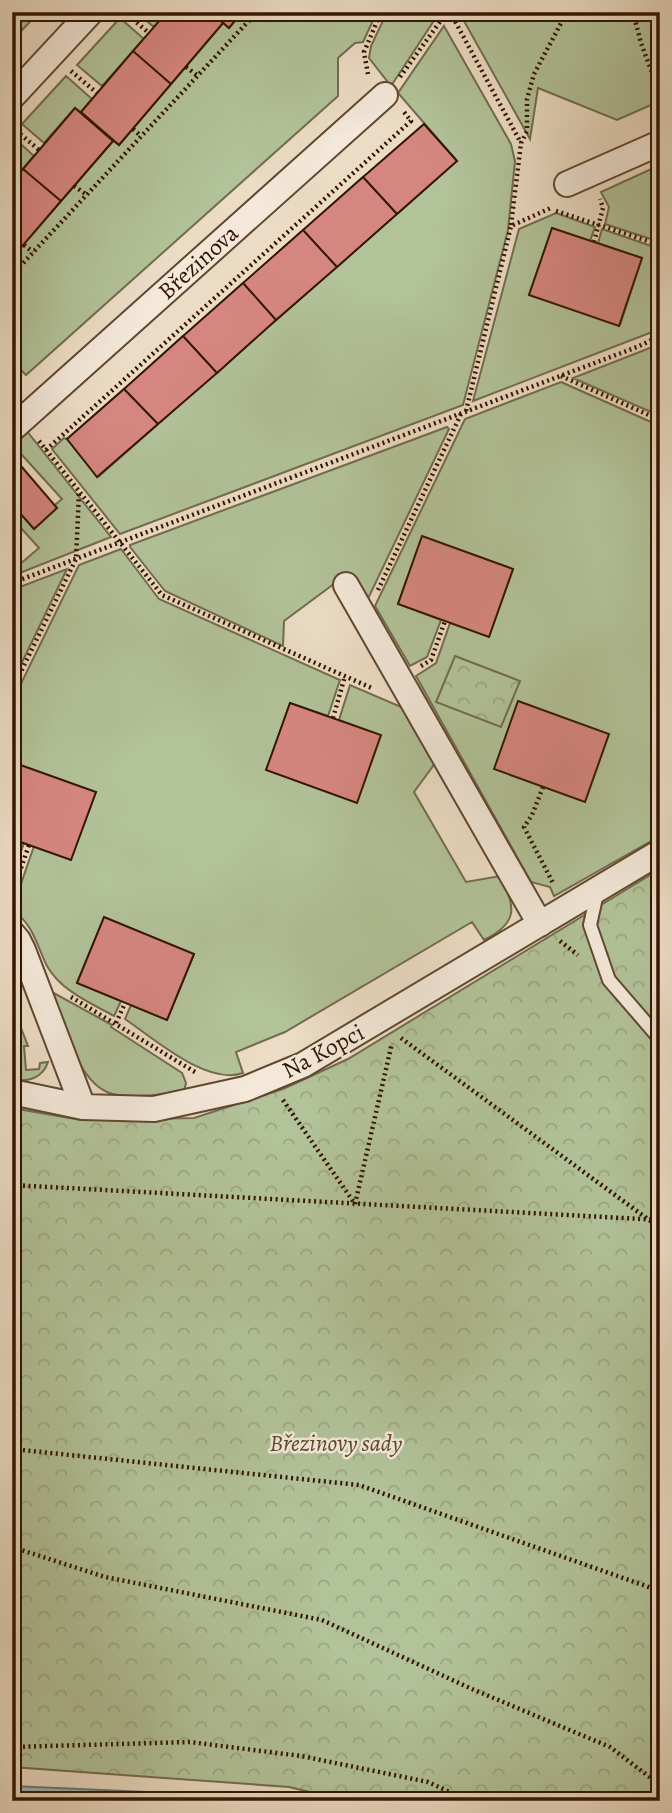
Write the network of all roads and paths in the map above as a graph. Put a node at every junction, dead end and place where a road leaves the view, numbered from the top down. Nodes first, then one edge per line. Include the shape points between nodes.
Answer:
1 (91, 12) edge
2 (124, 12) edge
3 (246, 12) edge
4 (257, 12) edge
5 (381, 12) edge
6 (448, 12) edge
7 (567, 12) edge
8 (633, 12) edge
9 (252, 18) junction
10 (149, 33) dead end
11 (65, 66) dead end
12 (186, 67) dead end
13 (198, 76) junction
14 (97, 93) dead end
15 (660, 94) edge
16 (12, 97) edge
17 (383, 97) junction
18 (12, 127) edge
19 (133, 129) dead end
20 (141, 136) junction
21 (521, 143) junction
22 (660, 144) edge
23 (39, 150) dead end
24 (74, 186) dead end
25 (572, 187) junction
26 (87, 195) junction
27 (548, 209) junction
28 (599, 225) junction
29 (511, 226) junction
30 (594, 242) dead end
31 (24, 245) dead end
32 (660, 245) edge
33 (33, 253) junction
34 (12, 275) edge
35 (660, 336) edge
36 (561, 376) junction
37 (464, 412) junction
38 (660, 421) edge
39 (12, 429) edge
40 (79, 490) junction
41 (120, 542) junction
42 (76, 559) junction
43 (12, 583) edge
44 (346, 585) dead end
45 (365, 619) junction
46 (445, 621) dead end
47 (419, 666) dead end
48 (345, 676) junction
49 (12, 690) edge
50 (416, 708) junction
51 (333, 718) dead end
52 (543, 787) dead end
53 (29, 845) dead end
54 (660, 852) edge
55 (598, 889) junction
56 (551, 892) dead end
57 (12, 894) edge
58 (540, 924) junction
59 (12, 933) edge
60 (125, 1003) dead end
61 (660, 1039) edge
62 (268, 1080) junction
63 (12, 1092) edge
64 (228, 1093) junction
65 (83, 1107) junction
66 (12, 1185) edge
67 (355, 1204) junction
68 (660, 1214) edge
69 (650, 1220) junction
70 (660, 1220) edge
71 (660, 1228) edge
72 (12, 1449) edge
73 (12, 1547) edge
74 (660, 1591) edge
75 (12, 1747) edge
76 (660, 1786) edge
77 (470, 1801) edge

1 - 16 street
2 - 10 path
3 - 9 path
4 - 9 path
5 - 17 path via 365,52
6 - 17 path
6 - 21 path
7 - 21 path via 534,74 527,99 527,131
8 - 15 path
9 - 13 path
11 - 14 path
12 - 13 path
13 - 20 path
17 - 39 street, Březinova
17 - 40 path via 411,121 46,450
18 - 23 path
19 - 20 path
20 - 26 path
21 - 29 path
22 - 25 street
24 - 26 path
25 - 27 path
25 - 28 path via 603,208
26 - 33 path
27 - 28 path
27 - 29 path
28 - 30 path
28 - 32 path
29 - 37 path
31 - 33 path
33 - 34 path
35 - 36 path
36 - 37 path
36 - 38 path
37 - 41 path
37 - 45 path
40 - 41 path
40 - 42 path
41 - 42 path
41 - 48 path via 162,594
42 - 43 path
42 - 49 path
44 - 45 street
45 - 50 street
46 - 47 path via 431,660
48 - 50 path
48 - 51 path
50 - 58 street
52 - 56 path via 524,827 556,890
53 - 57 path
54 - 55 street, Na Kopci
55 - 58 street, Na Kopci
55 - 61 lane via 590,925 609,980
58 - 62 street, Na Kopci via 303,1065
59 - 65 street
60 - 64 path via 116,1023
62 - 64 street, Na Kopci
62 - 67 path
63 - 65 street, Na Kopci
64 - 65 street, Na Kopci via 153,1109
66 - 67 path
67 - 69 path
67 - 69 path via 394,1032
68 - 69 path
69 - 70 path
69 - 71 path
72 - 74 path via 359,1485
73 - 76 path via 105,1577 322,1620 610,1747
75 - 77 path via 190,1742 301,1756 428,1782

